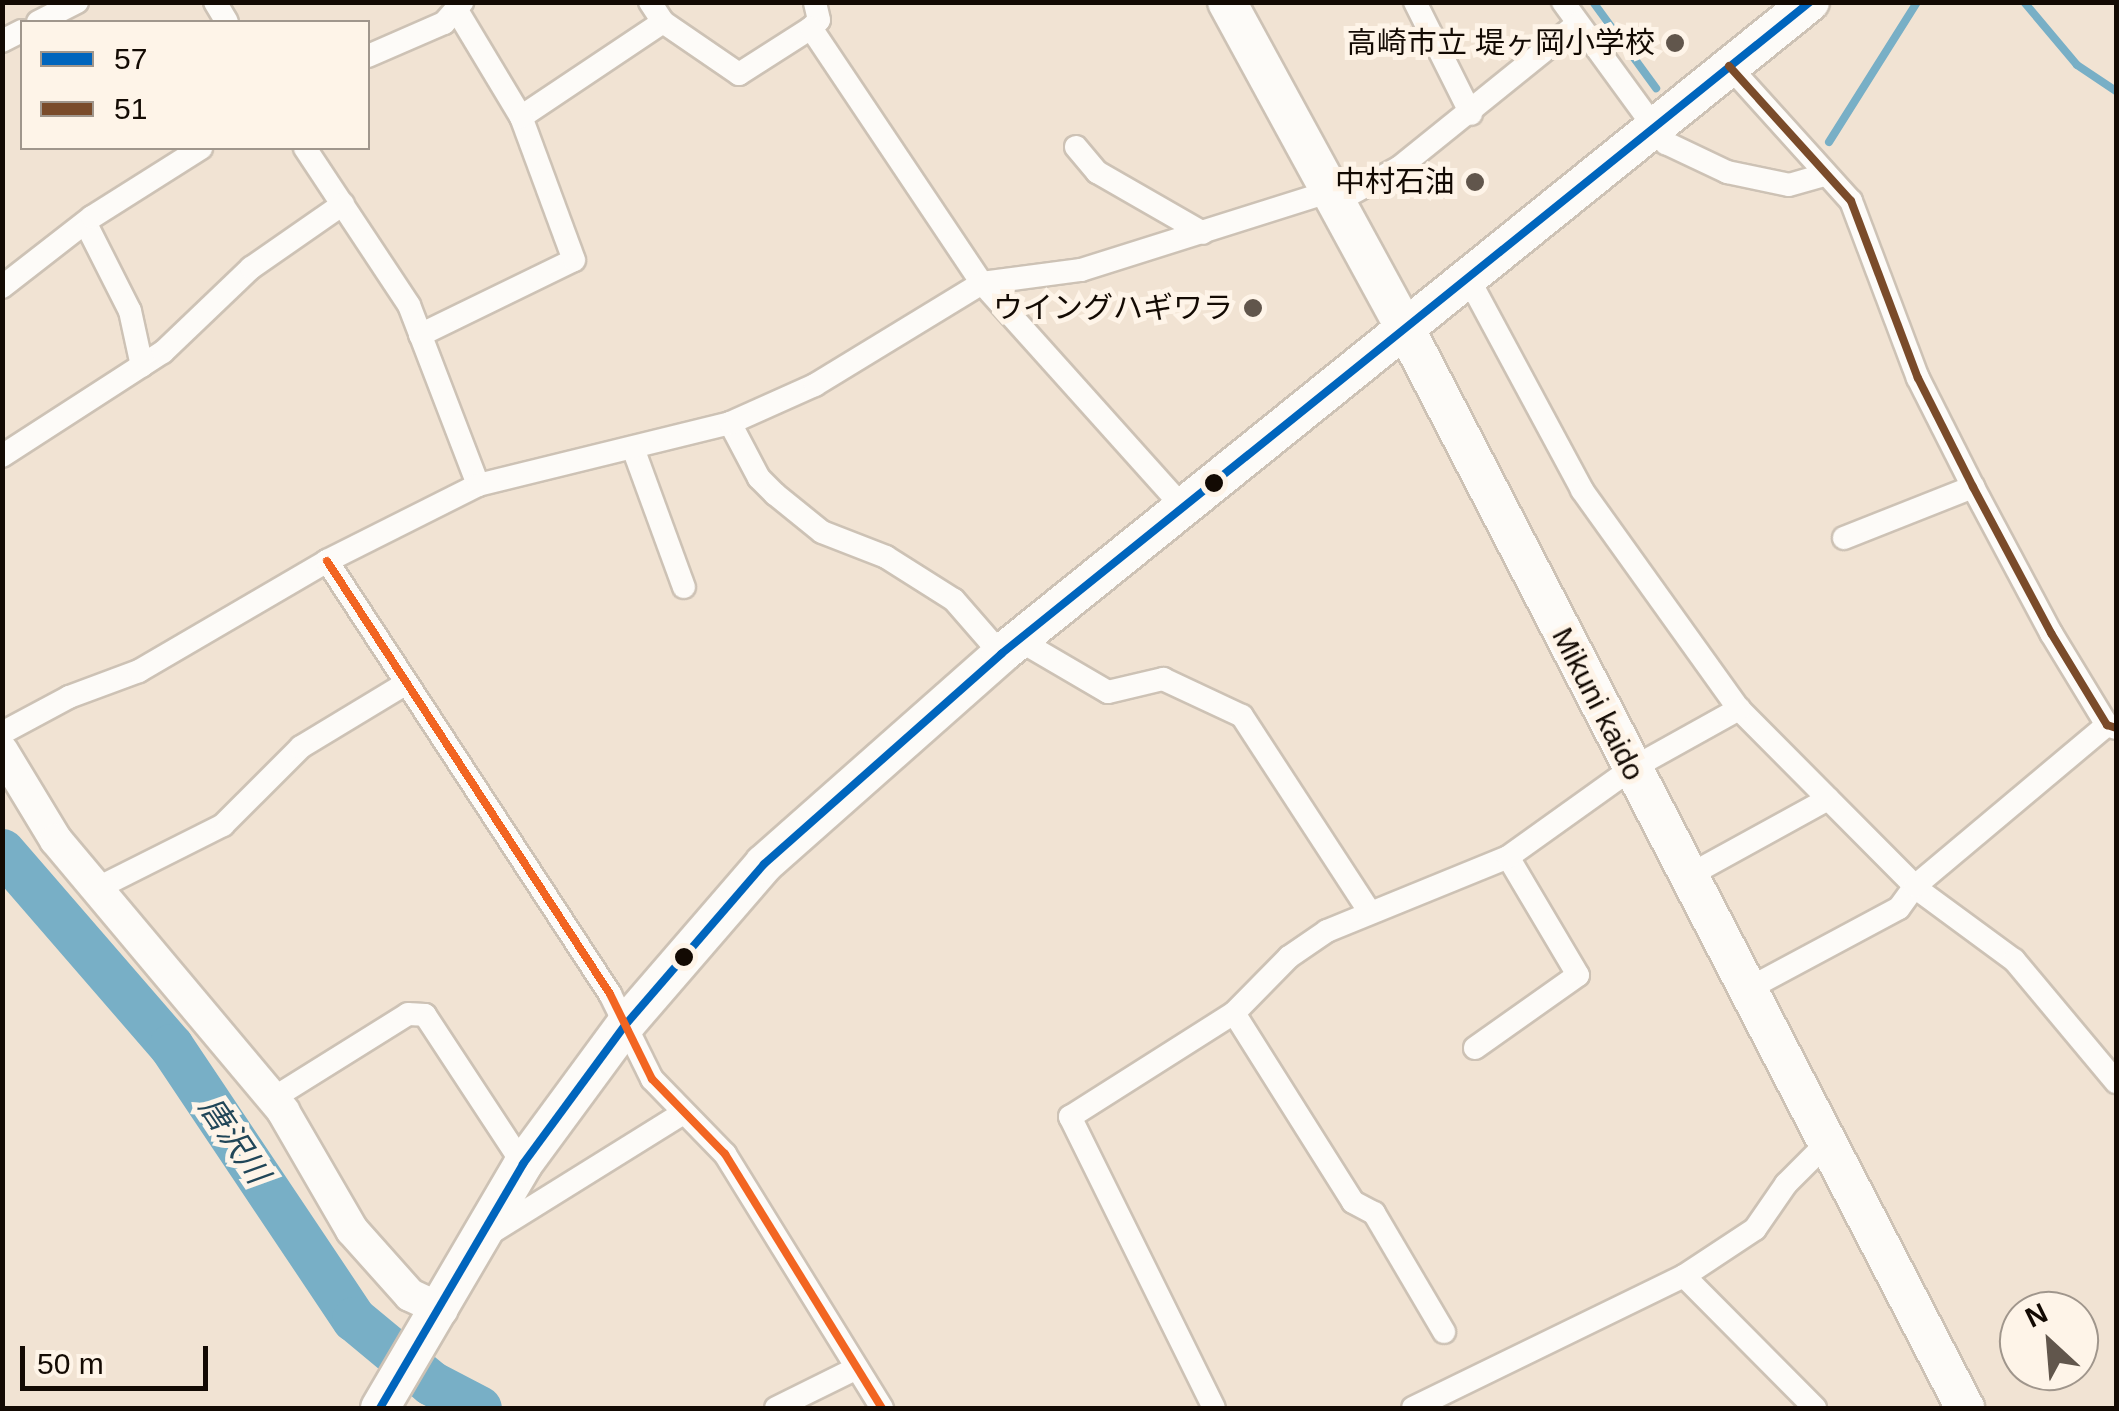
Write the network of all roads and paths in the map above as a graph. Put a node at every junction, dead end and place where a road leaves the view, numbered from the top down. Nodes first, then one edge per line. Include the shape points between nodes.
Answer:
1 (78, 2) edge
2 (815, 2) edge
3 (1227, 2) edge
4 (1415, 2) edge
5 (1563, 2) edge
6 (1810, 2) edge
7 (460, 8) edge
8 (657, 12) edge
9 (42, 20) edge
10 (1576, 24) junction
11 (810, 28) junction
12 (370, 55) edge
13 (1729, 66) junction
14 (1471, 114) junction
15 (521, 118) junction
16 (1655, 124) junction
17 (1076, 146) dead end
18 (199, 150) edge
19 (307, 150) edge
20 (1823, 175) junction
21 (1331, 198) junction
22 (343, 204) junction
23 (86, 224) junction
24 (1202, 233) junction
25 (1467, 276) junction
26 (982, 283) junction
27 (2, 287) edge
28 (1404, 328) junction
29 (420, 334) junction
30 (142, 366) junction
31 (730, 424) junction
32 (633, 448) junction
33 (2, 456) edge
34 (478, 485) junction
35 (1973, 487) junction
36 (1183, 507) junction
37 (1844, 538) dead end
38 (327, 561) junction
39 (684, 587) dead end
40 (1010, 647) junction
41 (405, 684) junction
42 (1739, 709) junction
43 (2112, 726) edge
44 (2, 734) edge
45 (2, 752) edge
46 (1632, 769) junction
47 (1828, 799) junction
48 (1508, 857) junction
49 (1688, 876) junction
50 (1914, 886) junction
51 (96, 890) junction
52 (1369, 911) junction
53 (1748, 989) junction
54 (1234, 1013) junction
55 (626, 1024) junction
56 (1475, 1048) dead end
57 (2116, 1082) edge
58 (272, 1100) junction
59 (680, 1115) junction
60 (1828, 1141) junction
61 (523, 1164) junction
62 (479, 1239) junction
63 (1684, 1276) junction
64 (442, 1310) junction
65 (1444, 1332) dead end
66 (857, 1368) junction
67 (380, 1408) edge
68 (776, 1408) edge
69 (882, 1408) edge
70 (1214, 1408) edge
71 (1414, 1408) edge
72 (1815, 1408) edge
73 (1965, 1408) edge

1 - 9 street
2 - 11 street via 819,20
3 - 21 main road, Mikuni kaido
4 - 14 street
5 - 10 street
6 - 13 main road
7 - 12 street
7 - 15 street
8 - 11 street via 739,74
8 - 15 street
10 - 14 street
10 - 16 street
11 - 26 street
13 - 16 main road
13 - 20 street
14 - 21 street via 1400,167
15 - 29 street via 574,260
16 - 20 street via 1666,144 1726,172 1789,185
16 - 25 main road
17 - 24 street via 1096,172
18 - 23 street
19 - 22 street
20 - 35 street via 1851,201 1918,378
21 - 24 street
21 - 28 main road, Mikuni kaido
22 - 29 street
22 - 30 street via 251,268
23 - 27 street
23 - 30 street via 130,311
24 - 26 street via 1080,270
25 - 28 main road
25 - 42 street via 1582,490
26 - 31 street via 815,386
26 - 36 street
28 - 36 main road
28 - 46 main road, Mikuni kaido
29 - 34 street
30 - 33 street
31 - 32 street
31 - 40 street via 759,478 822,532 886,557 954,600
32 - 34 street
32 - 39 street
34 - 38 street
35 - 37 street
35 - 43 street
36 - 40 main road
38 - 41 street
38 - 44 street via 139,671 68,696
40 - 52 street via 1108,692 1163,679 1242,716
40 - 55 main road via 764,864
41 - 51 street via 301,747 224,825
41 - 55 street
42 - 46 street
42 - 47 street
43 - 50 street
45 - 51 street
46 - 48 street
46 - 49 main road, Mikuni kaido
47 - 49 street
47 - 50 street
48 - 52 street
48 - 56 street via 1578,975
49 - 53 main road, Mikuni kaido
50 - 53 street via 1899,908
50 - 57 street via 2014,960
51 - 58 street
52 - 54 street via 1289,957
53 - 60 main road, Mikuni kaido
54 - 65 street via 1353,1202 1374,1213
54 - 70 street via 1070,1117
55 - 59 street via 652,1079
55 - 61 main road
58 - 61 street via 408,1014 425,1015
58 - 64 street via 352,1230 410,1296
59 - 62 street
59 - 66 street via 725,1154
60 - 63 street via 1755,1229
60 - 73 main road, Mikuni kaido
61 - 62 main road
62 - 64 main road
63 - 71 street
63 - 72 street
64 - 67 main road
66 - 68 street
66 - 69 street

